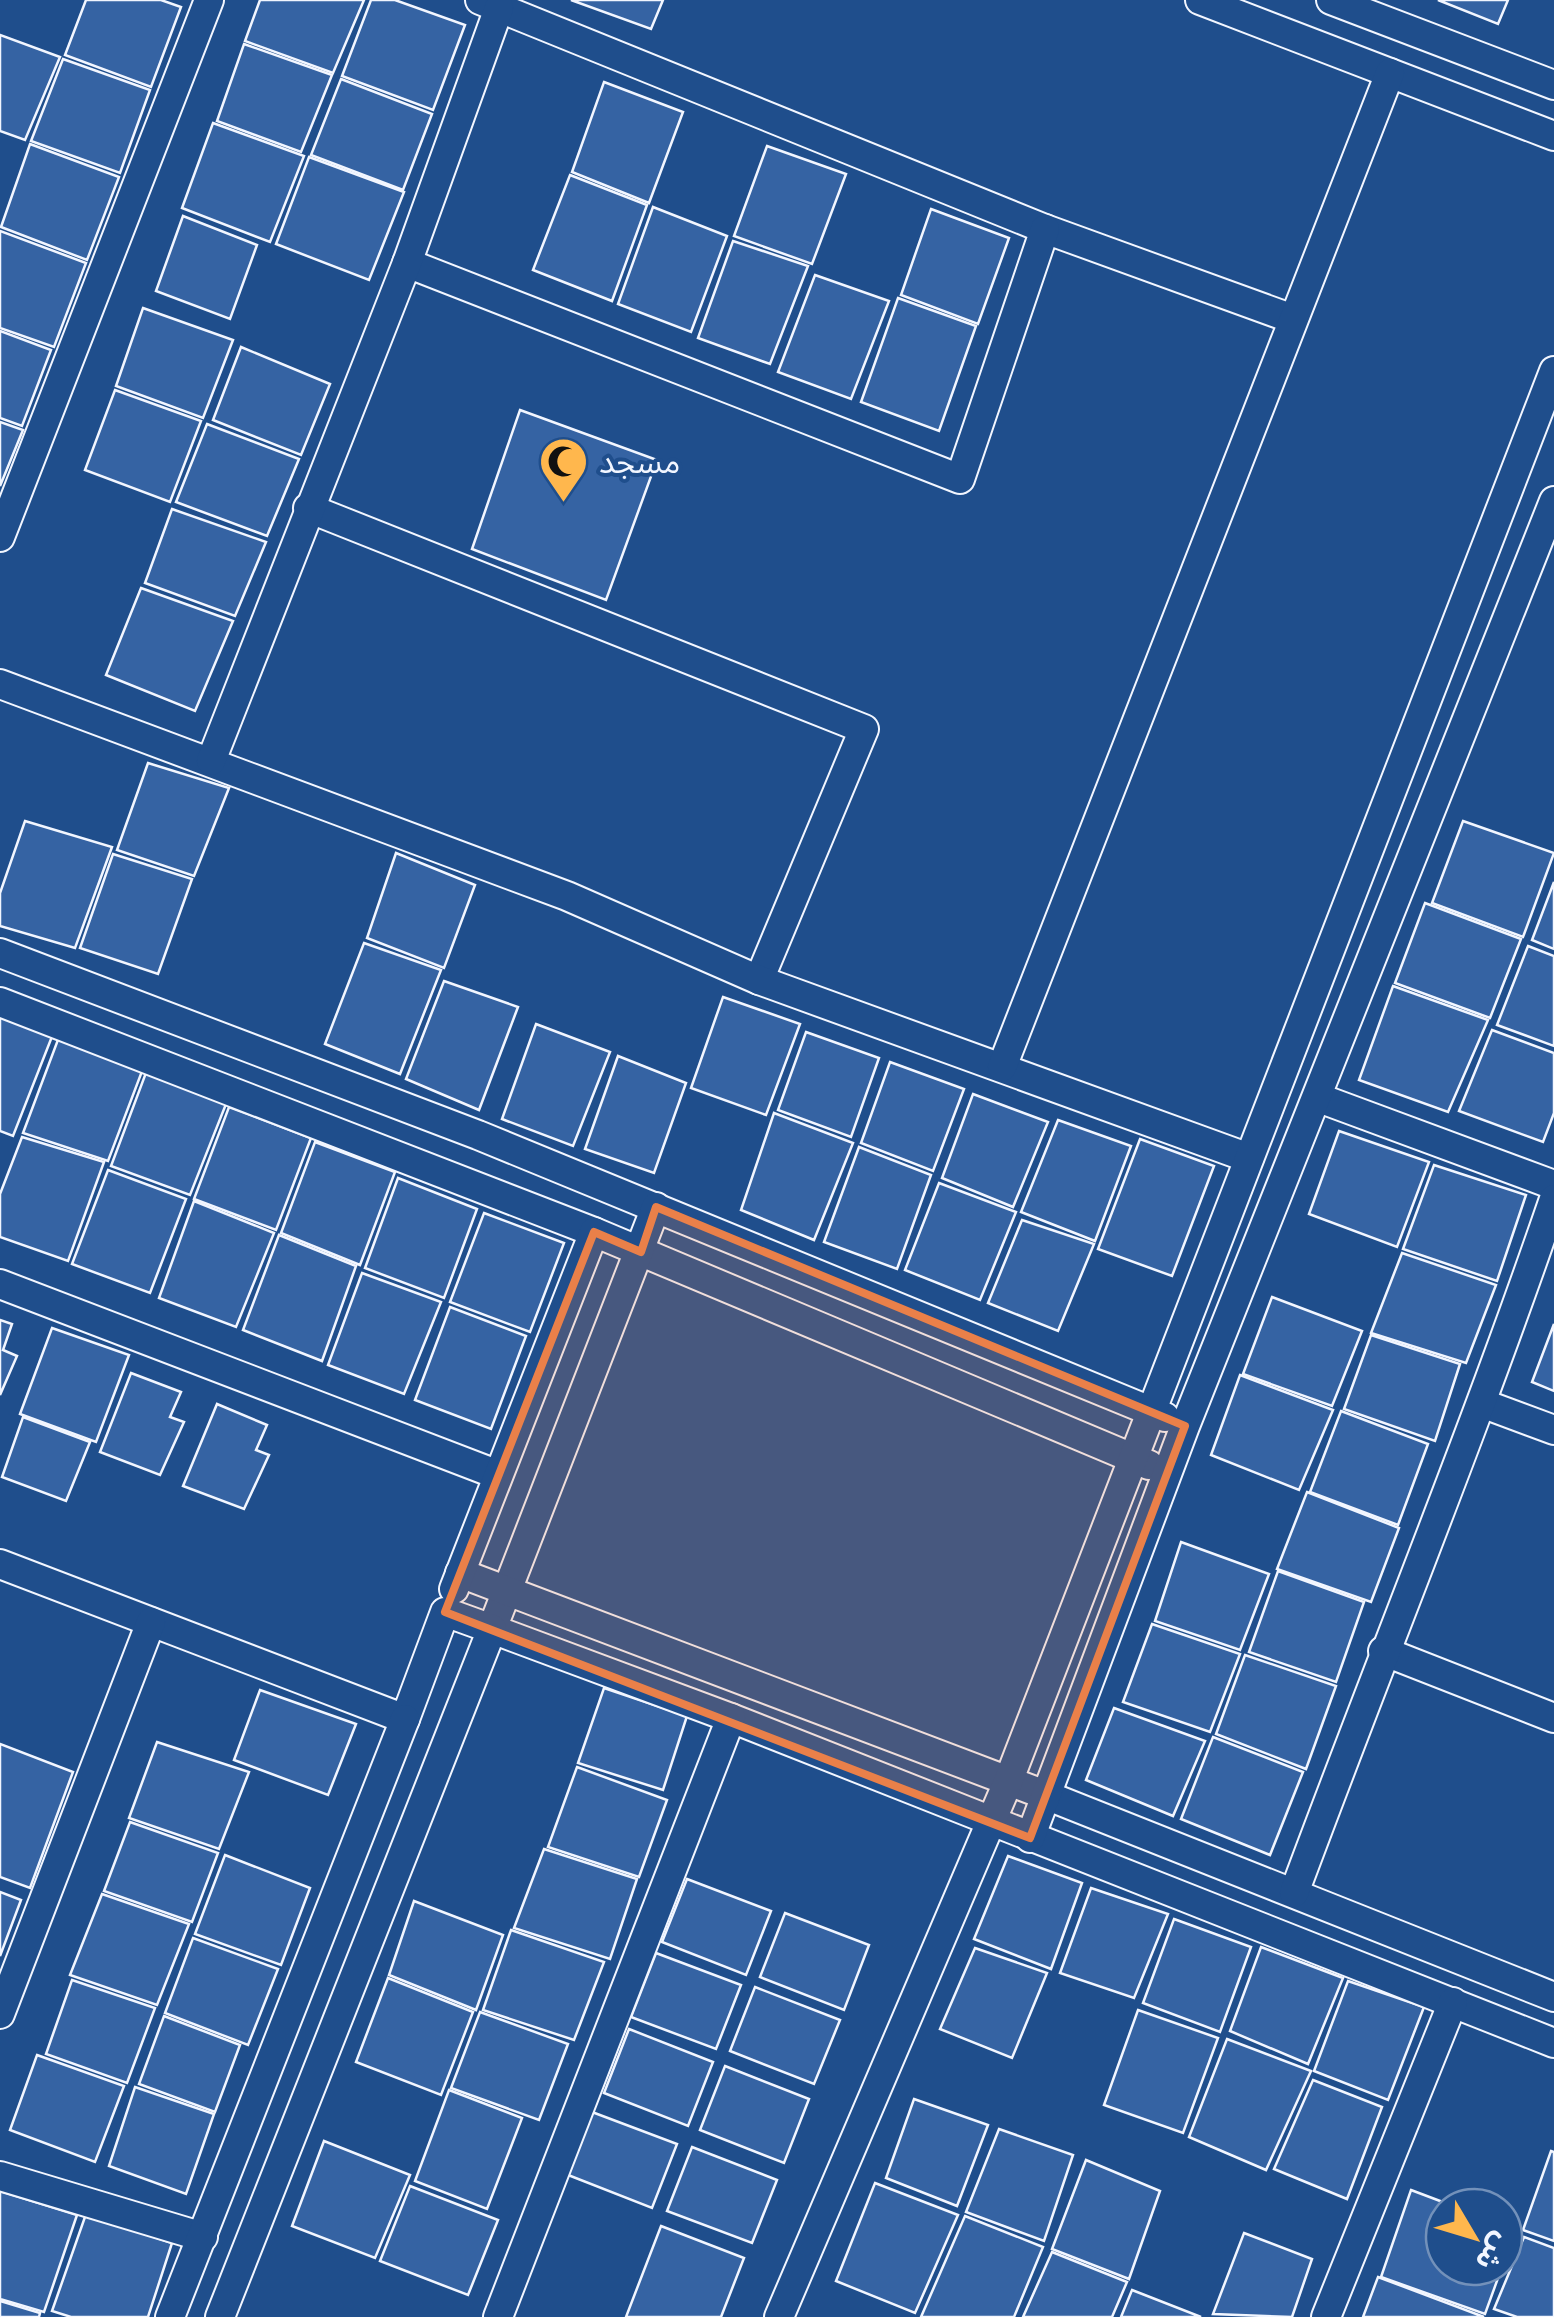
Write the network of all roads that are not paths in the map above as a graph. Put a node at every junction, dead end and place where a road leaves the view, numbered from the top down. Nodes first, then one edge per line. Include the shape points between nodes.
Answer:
1 (210, 0) edge
2 (1200, 0) edge
3 (1331, 0) edge
4 (490, 4) edge
5 (1390, 74) junction
6 (1554, 85) edge
7 (1554, 136) edge
8 (1045, 229) junction
9 (407, 264) junction
10 (1292, 318) junction
11 (1554, 371) edge
12 (1554, 501) edge
13 (308, 508) junction
14 (0, 537) edge
15 (0, 684) edge
16 (211, 761) junction
17 (0, 954) edge
18 (759, 980) junction
19 (0, 1002) edge
20 (1002, 1066) junction
21 (1319, 1098) junction
22 (1249, 1158) junction
23 (1554, 1186) edge
24 (1554, 1199) edge
25 (656, 1207) junction
26 (594, 1232) junction
27 (642, 1252) junction
28 (0, 1284) edge
29 (1484, 1404) junction
30 (1149, 1410) junction
31 (1185, 1426) junction
32 (1554, 1430) edge
33 (1134, 1459) junction
34 (1168, 1472) junction
35 (496, 1474) junction
36 (0, 1564) edge
37 (460, 1572) junction
38 (508, 1591) junction
39 (445, 1612) junction
40 (151, 1622) junction
41 (492, 1629) junction
42 (1384, 1651) junction
43 (730, 1718) junction
44 (1554, 1718) edge
45 (406, 1719) junction
46 (1008, 1782) junction
47 (1048, 1796) junction
48 (990, 1822) junction
49 (1030, 1838) junction
50 (1294, 1893) junction
51 (1554, 1997) edge
52 (1453, 2002) junction
53 (0, 2014) edge
54 (1554, 2043) edge
55 (0, 2176) edge
56 (204, 2237) junction
57 (789, 2314) edge
58 (170, 2317) edge
59 (220, 2317) edge
60 (498, 2317) edge
61 (1326, 2317) edge

1 - 14 street
2 - 5 street
3 - 6 street
4 - 8 street
4 - 9 street
5 - 7 street
5 - 10 street
8 - 9 street via 960,479
8 - 10 street
9 - 13 street
10 - 20 street
11 - 22 street
12 - 21 street
13 - 16 street
13 - 18 street via 864,729
15 - 16 street
16 - 18 street via 567,896
17 - 25 street
18 - 20 street
19 - 26 street
20 - 22 street
21 - 23 street
21 - 31 street
22 - 30 street
24 - 29 street
25 - 27 street
25 - 30 street
26 - 27 street
26 - 35 street
27 - 33 street
27 - 38 street
28 - 35 street
29 - 32 street
29 - 42 street
30 - 31 street
30 - 33 street
31 - 34 street
33 - 34 street
33 - 46 street
34 - 47 street
35 - 37 street
36 - 40 street
37 - 38 street
37 - 39 street
38 - 41 street
38 - 46 street
39 - 41 street
39 - 45 street
40 - 45 street
40 - 53 street
41 - 43 street
41 - 59 street
42 - 44 street
42 - 50 street
43 - 48 street
43 - 60 street
45 - 56 street
46 - 47 street
46 - 48 street
47 - 49 street
47 - 50 street
48 - 49 street
48 - 57 street
49 - 52 street
50 - 51 street
52 - 54 street
52 - 61 street
55 - 56 street
56 - 58 street

